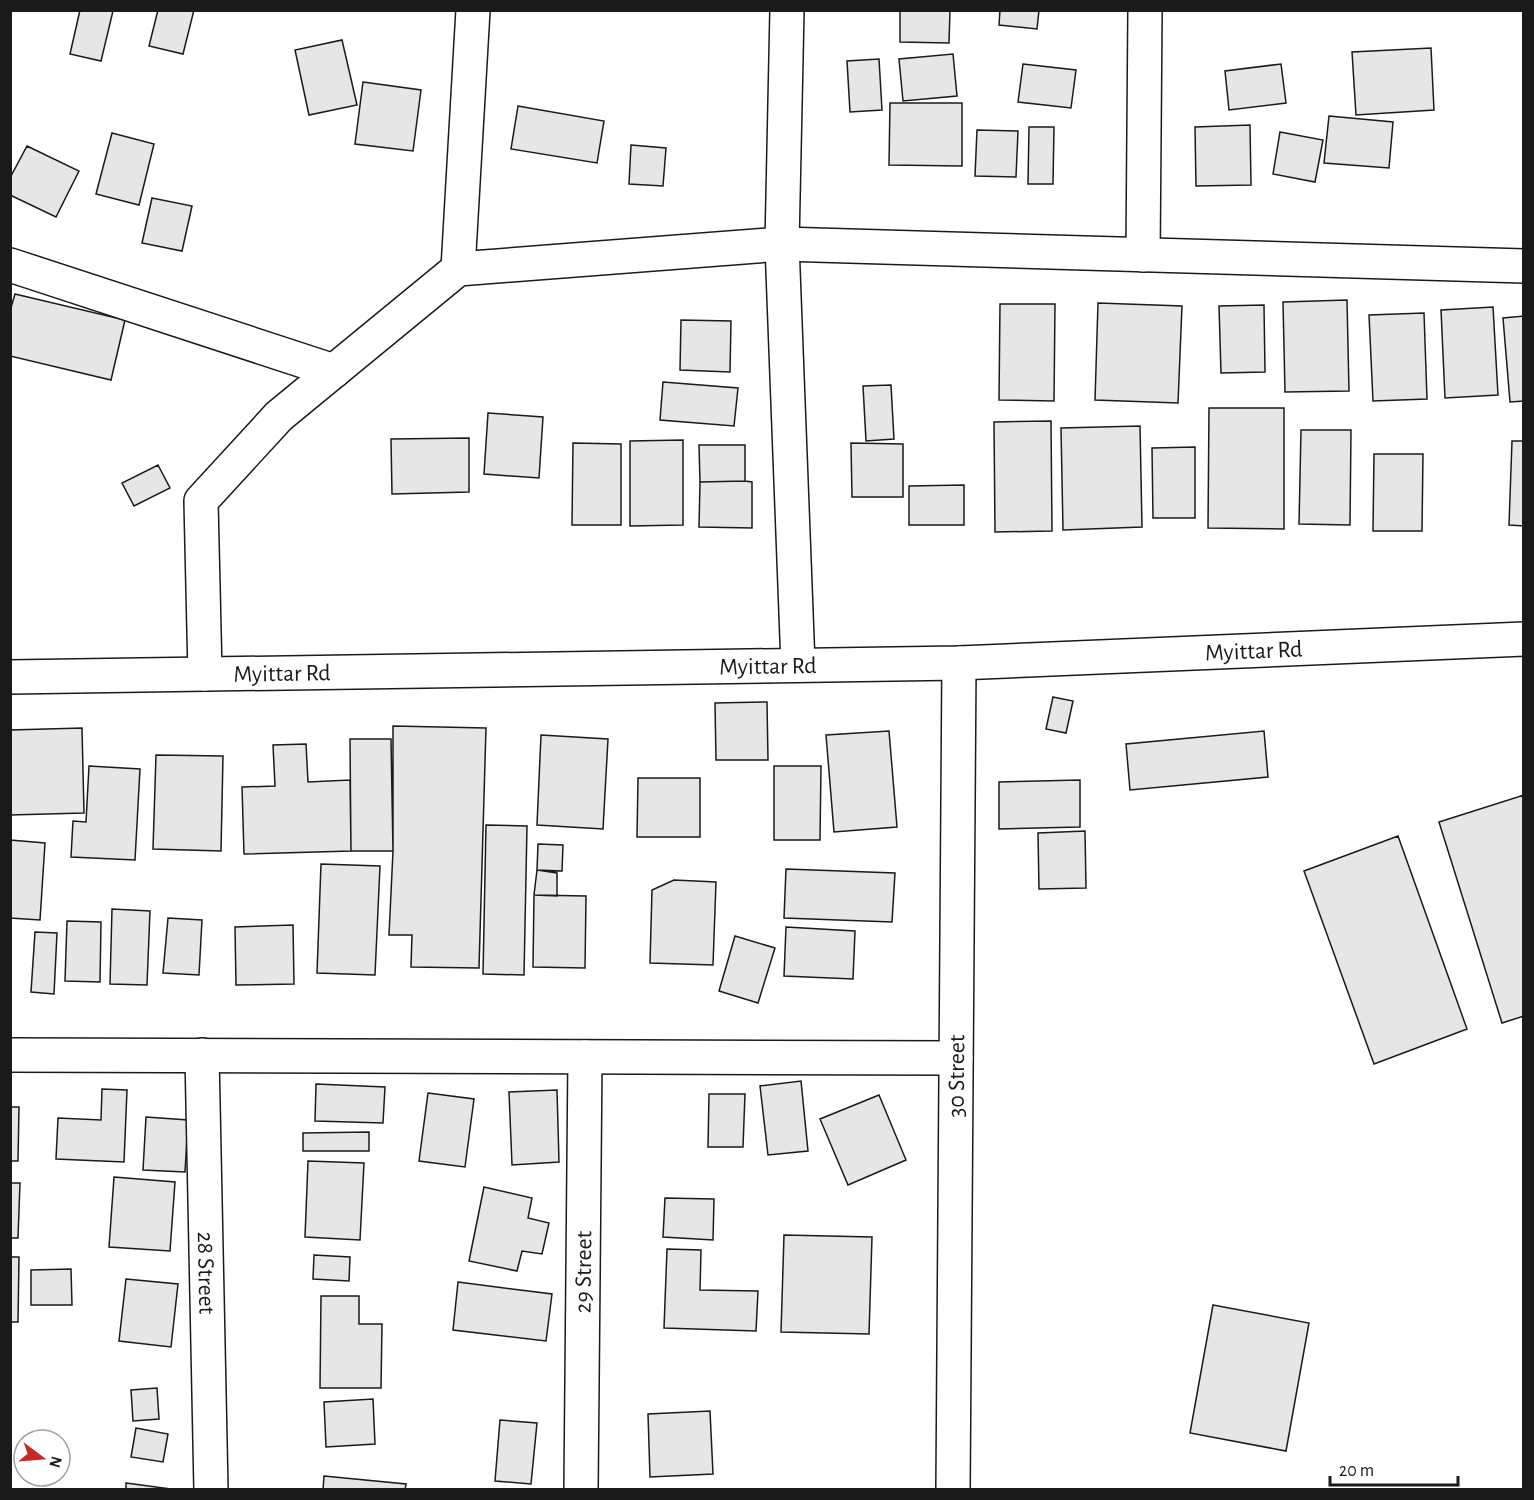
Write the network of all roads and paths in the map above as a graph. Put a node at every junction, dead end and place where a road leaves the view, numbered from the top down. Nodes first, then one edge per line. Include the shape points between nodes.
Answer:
1 (473, 10) edge
2 (787, 10) edge
3 (1145, 10) edge
4 (782, 244) junction
5 (1143, 255) junction
6 (10, 265) edge
7 (1524, 266) edge
8 (458, 269) junction
9 (334, 370) junction
10 (1524, 639) edge
11 (959, 663) junction
12 (798, 665) junction
13 (205, 674) junction
14 (10, 677) edge
15 (10, 1055) edge
16 (202, 1055) junction
17 (585, 1057) junction
18 (956, 1058) junction
19 (211, 1490) edge
20 (580, 1490) edge
21 (953, 1490) edge

1 - 8 street
2 - 4 street
3 - 5 street
4 - 5 street
4 - 8 street
4 - 12 street
5 - 7 street
6 - 9 street
8 - 9 street
9 - 13 street via 279,416 201,501
10 - 11 street, Myittar Rd
11 - 12 street, Myittar Rd
11 - 18 street, 30 Street
12 - 13 street, Myittar Rd
13 - 14 street, Myittar Rd
15 - 16 street
16 - 17 street
16 - 19 street, 28 Street
17 - 18 street
17 - 20 street, 29 Street
18 - 21 street, 30 Street

